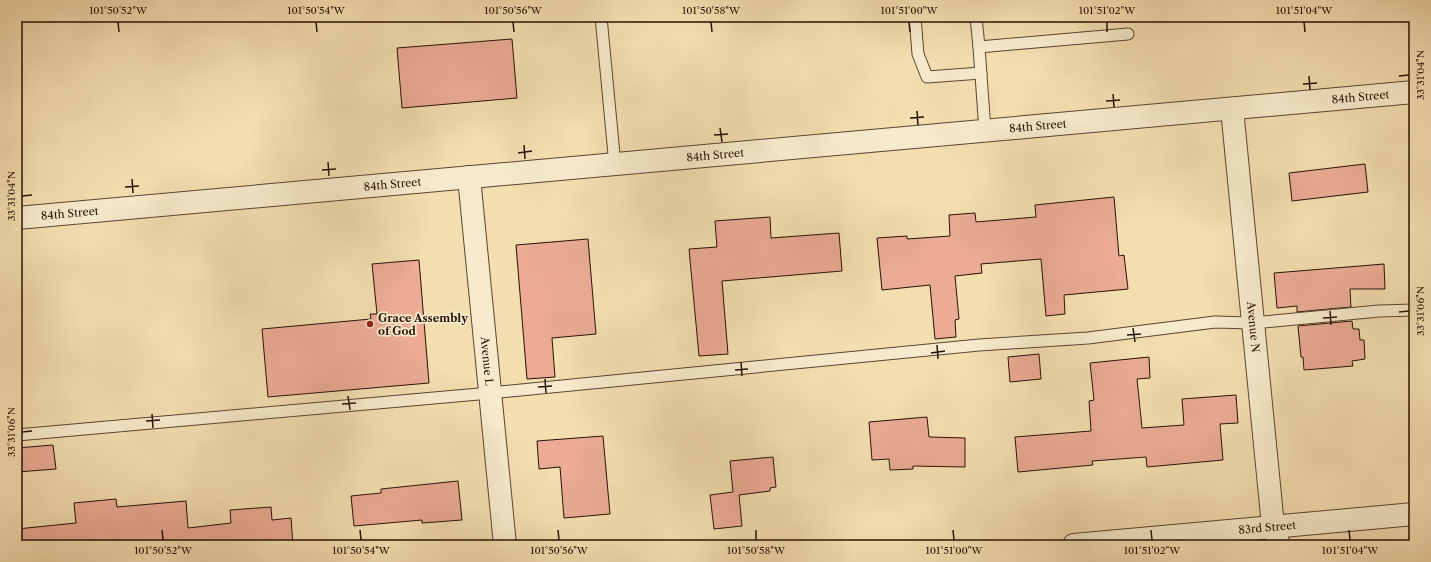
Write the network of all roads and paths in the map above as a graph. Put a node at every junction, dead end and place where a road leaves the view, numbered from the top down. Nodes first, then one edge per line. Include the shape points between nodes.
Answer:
1 (601, 17) edge
2 (915, 17) edge
3 (976, 17) edge
4 (1128, 34) dead end
5 (979, 47) junction
6 (981, 73) junction
7 (1414, 92) edge
8 (1232, 109) junction
9 (985, 131) junction
10 (615, 165) junction
11 (469, 177) junction
12 (17, 218) edge
13 (1414, 310) edge
14 (1253, 323) junction
15 (490, 393) junction
16 (17, 435) edge
17 (1414, 514) edge
18 (1276, 536) edge
19 (505, 545) edge
20 (1074, 545) edge

1 - 10 lane
2 - 6 lane via 918,54 927,77
3 - 5 lane
4 - 5 lane
5 - 6 lane
6 - 9 lane
7 - 8 street, 84th Street
8 - 9 street, 84th Street
8 - 14 street, Avenue N
9 - 10 street, 84th Street
10 - 11 street, 84th Street
11 - 12 street, 84th Street
11 - 15 street, Avenue L
13 - 14 lane
14 - 15 lane via 1214,322 1088,338 979,345
14 - 18 street, Avenue N
15 - 16 lane
15 - 19 street, Avenue L
17 - 18 street, 83rd Street
18 - 20 street, 83rd Street

